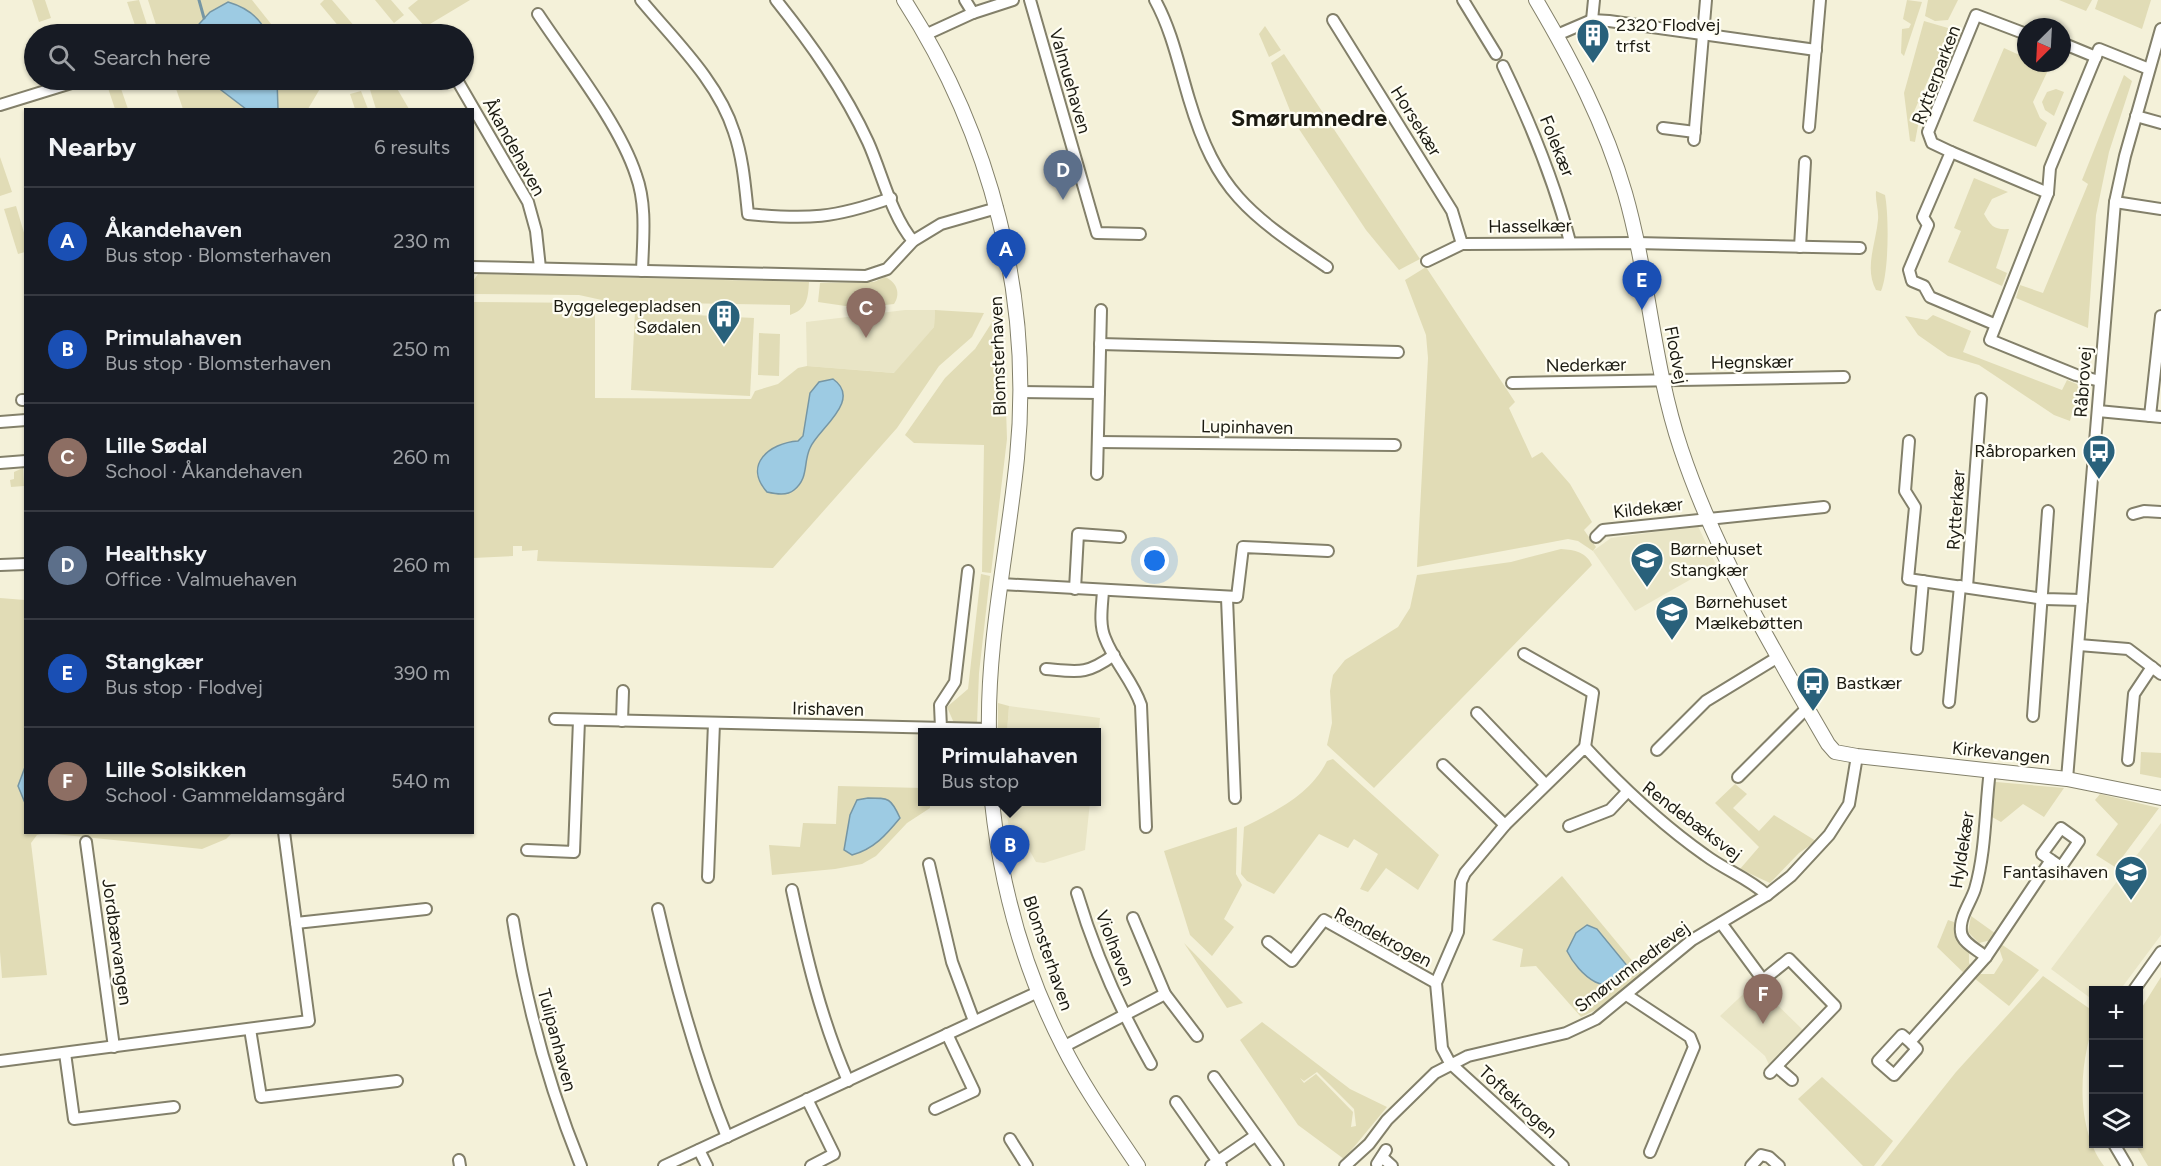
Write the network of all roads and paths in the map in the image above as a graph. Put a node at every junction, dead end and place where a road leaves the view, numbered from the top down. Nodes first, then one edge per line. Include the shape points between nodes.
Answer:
1 (641, 0) edge
2 (776, 0) edge
3 (904, 0) edge
4 (965, 0) edge
5 (1013, 0) edge
6 (1030, 0) edge
7 (1155, 0) edge
8 (1463, 0) edge
9 (1536, 0) edge
10 (1594, 0) edge
11 (1706, 0) edge
12 (1820, 0) edge
13 (973, 13) junction
14 (538, 14) dead end
15 (1333, 20) dead end
16 (1592, 20) junction
17 (2161, 29) edge
18 (2017, 31) edge
19 (925, 35) junction
20 (1557, 35) junction
21 (1703, 35) junction
22 (2071, 47) edge
23 (1816, 50) junction
24 (1496, 54) dead end
25 (2096, 57) junction
26 (1503, 66) dead end
27 (2149, 69) junction
28 (49, 90) edge
29 (463, 90) edge
30 (0, 105) edge
31 (473, 108) edge
32 (474, 109) edge
33 (2136, 116) junction
34 (2161, 123) edge
35 (1809, 126) dead end
36 (1663, 128) dead end
37 (1951, 152) junction
38 (1805, 162) dead end
39 (2048, 193) junction
40 (891, 198) junction
41 (2115, 202) junction
42 (997, 208) junction
43 (2161, 209) edge
44 (1140, 234) dead end
45 (913, 241) junction
46 (1570, 242) junction
47 (1636, 243) junction
48 (1462, 244) junction
49 (1800, 247) junction
50 (1860, 249) dead end
51 (1427, 261) dead end
52 (474, 267) edge
53 (1327, 267) dead end
54 (540, 268) junction
55 (642, 271) junction
56 (1101, 309) dead end
57 (2161, 316) edge
58 (1994, 324) junction
59 (1100, 344) junction
60 (1398, 352) dead end
61 (1844, 377) dead end
62 (1661, 380) junction
63 (2100, 381) junction
64 (1512, 383) dead end
65 (1020, 392) junction
66 (1099, 393) junction
67 (1981, 399) dead end
68 (2098, 411) junction
69 (2155, 417) edge
70 (24, 420) edge
71 (0, 422) edge
72 (1909, 441) dead end
73 (1098, 442) junction
74 (1395, 445) dead end
75 (24, 461) edge
76 (0, 463) edge
77 (1097, 474) dead end
78 (1824, 507) dead end
79 (2048, 511) dead end
80 (2161, 512) edge
81 (2133, 513) dead end
82 (1707, 518) junction
83 (1120, 537) dead end
84 (1596, 537) dead end
85 (1328, 551) dead end
86 (24, 564) edge
87 (0, 565) edge
88 (968, 571) dead end
89 (1923, 581) junction
90 (1001, 584) junction
91 (1963, 587) junction
92 (1075, 589) junction
93 (1103, 591) junction
94 (1227, 598) junction
95 (2044, 599) junction
96 (2082, 600) junction
97 (2079, 645) junction
98 (1917, 649) dead end
99 (1524, 654) dead end
100 (1114, 655) junction
101 (1778, 657) junction
102 (1047, 669) dead end
103 (2157, 671) edge
104 (623, 691) dead end
105 (1949, 702) dead end
106 (1807, 708) junction
107 (1477, 713) dead end
108 (2033, 716) dead end
109 (555, 719) dead end
110 (579, 720) junction
111 (622, 721) junction
112 (714, 723) junction
113 (941, 728) joint
114 (989, 728) edge
115 (1585, 747) junction
116 (1657, 750) dead end
117 (1835, 752) joint
118 (1857, 756) junction
119 (2127, 760) dead end
120 (1443, 765) dead end
121 (1989, 770) junction
122 (1738, 777) dead end
123 (2067, 779) junction
124 (1545, 784) junction
125 (1627, 792) junction
126 (1235, 798) dead end
127 (2161, 798) edge
128 (993, 806) edge
129 (1505, 825) junction
130 (1569, 826) dead end
131 (1146, 827) dead end
132 (284, 834) edge
133 (86, 842) dead end
134 (527, 850) dead end
135 (2051, 861) dead end
136 (929, 864) dead end
137 (708, 877) dead end
138 (792, 890) dead end
139 (1077, 892) dead end
140 (1767, 895) junction
141 (426, 909) dead end
142 (658, 909) dead end
143 (1133, 918) dead end
144 (513, 920) dead end
145 (296, 923) junction
146 (1721, 923) junction
147 (1268, 942) dead end
148 (2161, 952) edge
149 (1986, 957) junction
150 (1436, 983) junction
151 (2137, 986) edge
152 (1038, 992) junction
153 (1165, 994) junction
154 (1628, 996) junction
155 (1123, 1015) junction
156 (974, 1022) junction
157 (250, 1029) junction
158 (947, 1034) junction
159 (1197, 1036) dead end
160 (1910, 1042) dead end
161 (114, 1047) junction
162 (1063, 1047) junction
163 (65, 1053) junction
164 (0, 1061) edge
165 (1450, 1063) junction
166 (1151, 1064) dead end
167 (1214, 1077) dead end
168 (848, 1080) junction
169 (1792, 1080) dead end
170 (397, 1081) dead end
171 (807, 1099) junction
172 (1176, 1102) dead end
173 (174, 1107) dead end
174 (935, 1109) dead end
175 (1255, 1136) junction
176 (727, 1137) junction
177 (1010, 1138) dead end
178 (2117, 1148) edge
179 (699, 1150) junction
180 (1650, 1152) dead end
181 (1381, 1157) dead end
182 (1217, 1164) edge
183 (581, 1166) edge
184 (664, 1166) edge
185 (707, 1166) edge
186 (811, 1166) edge
187 (1026, 1166) edge
188 (1138, 1166) edge
189 (1278, 1166) edge
190 (1345, 1166) edge
191 (1392, 1166) edge
192 (1563, 1166) edge
193 (1751, 1166) edge
194 (1779, 1166) edge
195 (2127, 1166) edge

1 - 40 street via 712,86 734,130 748,214 821,217 848,213
2 - 40 street via 813,46 835,82 867,140
3 - 19 street, Blomsterhaven
4 - 13 street
5 - 13 street
6 - 44 street, Valmuehaven via 1096,233
7 - 53 street via 1167,24 1211,161 1247,208
8 - 24 street
9 - 20 street, Flodvej
10 - 16 street
11 - 21 street
12 - 23 street
13 - 19 street
14 - 55 street via 623,143 637,176 643,209
15 - 48 street, Horsekær via 1452,211
16 - 20 street
16 - 21 street
17 - 27 street, Råbrovej
18 - 37 street, Rytterparken via 1976,15 1928,132 1932,143
19 - 42 street, Blomsterhaven via 974,134
20 - 47 street, Flodvej via 1606,138 1625,193
21 - 23 street
21 - 36 street via 1695,136
22 - 25 street
23 - 35 street
25 - 27 street via 2099,49
25 - 39 street via 2050,168
26 - 46 street, Folekær via 1533,129 1558,195
27 - 33 street, Råbrovej
28 - 30 street
29 - 31 street, Åkandehaven
32 - 54 street, Åkandehaven via 528,202
33 - 34 street
33 - 41 street, Råbrovej
37 - 39 street, Rytterparken
37 - 58 street via 1923,217 1928,225 1910,270 1912,281 1924,286 1930,297
38 - 49 street
39 - 58 street
40 - 45 street via 900,226
41 - 43 street
41 - 63 street, Råbrovej
42 - 45 street via 941,224
42 - 65 street, Blomsterhaven via 1013,287
45 - 55 street via 887,269 866,276
46 - 47 street, Hasselkær
46 - 48 street, Hasselkær
47 - 49 street, Hasselkær
47 - 62 street, Flodvej
48 - 51 street, Hasselkær
49 - 50 street, Hasselkær
52 - 54 street
54 - 55 street
56 - 59 street
57 - 69 street
58 - 63 street via 1990,340
59 - 60 street
59 - 66 street
61 - 62 street, Hegnskær
62 - 64 street, Nederkær
62 - 82 street, Flodvej
63 - 68 street, Råbrovej
65 - 66 street
65 - 90 street, Blomsterhaven via 1017,456
66 - 73 street
67 - 91 street, Rytterkær
68 - 69 street
68 - 96 street, Råbrovej
70 - 71 street
72 - 89 street via 1905,491 1915,507 1908,579
73 - 74 street, Lupinhaven
73 - 77 street
75 - 76 street
78 - 82 street
79 - 95 street
80 - 81 street
82 - 84 street, Kildekær via 1603,530
82 - 101 street, Flodvej via 1734,578
83 - 92 street via 1078,534
85 - 94 street via 1243,547 1239,591 1237,597
86 - 87 street
88 - 113 street via 955,682 940,705
89 - 91 street
89 - 98 street
90 - 92 street
90 - 114 street, Blomsterhaven
91 - 95 street
91 - 105 street, Rytterkær
92 - 93 street
93 - 94 street
93 - 100 street via 1102,623
94 - 126 street
95 - 96 street
95 - 108 street
96 - 97 street, Råbrovej
97 - 103 street via 2128,649
97 - 123 street, Råbrovej
99 - 115 street via 1593,693
100 - 102 street via 1094,669 1080,672
100 - 131 street via 1141,705
101 - 106 street, Flodvej
101 - 116 street via 1706,701
103 - 119 street via 2134,694
104 - 111 street
106 - 117 street, Flodvej
106 - 122 street
107 - 124 street
109 - 110 street, Irishaven
110 - 111 street, Irishaven
110 - 134 street via 574,852
111 - 112 street, Irishaven
112 - 113 street, Irishaven
112 - 137 street
115 - 124 street
115 - 125 street, Rendebæksvej
117 - 118 street, Kirkevangen
118 - 121 street, Kirkevangen
118 - 140 street, Smørumnedrevej via 1852,795 1843,816 1810,858
120 - 129 street
121 - 123 street, Kirkevangen
121 - 149 street, Hyldekær via 1980,864 1960,926 1965,941
123 - 127 street, Kirkevangen
124 - 129 street
125 - 130 street, Rendebæksvej via 1610,810
125 - 140 street, Rendebæksvej via 1702,854
128 - 152 street, Blomsterhaven via 1003,873
129 - 150 street via 1461,882 1458,932
132 - 145 street
133 - 161 street, Jordbærvangen
135 - 149 street
136 - 156 street via 952,962
138 - 168 street via 828,1035
139 - 155 street, Violhaven via 1101,965
140 - 146 street, Smørumnedrevej
141 - 145 street
142 - 176 street via 678,993 706,1085
143 - 153 street, Violhaven
144 - 183 street, Tulipanhaven via 538,1039
145 - 157 street via 309,1021
146 - 154 street, Smørumnedrevej via 1692,939
146 - 169 street via 1763,980 1788,959 1835,1006 1774,1070
147 - 150 street, Rendekrogen via 1292,961 1324,920
148 - 151 street
149 - 160 street
150 - 165 street via 1442,1048
152 - 156 street
152 - 162 street, Blomsterhaven
153 - 155 street, Violhaven
153 - 159 street, Violhaven
154 - 165 street, Smørumnedrevej via 1596,1020 1566,1033
154 - 180 street via 1690,1036 1694,1047
155 - 162 street, Violhaven
155 - 166 street, Violhaven
156 - 158 street
157 - 161 street
157 - 170 street via 261,1097
158 - 168 street
158 - 174 street via 974,1091
161 - 163 street
162 - 188 street, Blomsterhaven
163 - 164 street
163 - 173 street via 74,1119
165 - 190 street, Smørumnedrevej via 1421,1086
165 - 192 street, Toftekrogen
167 - 175 street
168 - 171 street
171 - 176 street
171 - 186 street via 834,1154
172 - 182 street
175 - 182 street
175 - 189 street
176 - 179 street
177 - 187 street
178 - 195 street
179 - 184 street
179 - 185 street
181 - 191 street
193 - 194 street via 1761,1155

